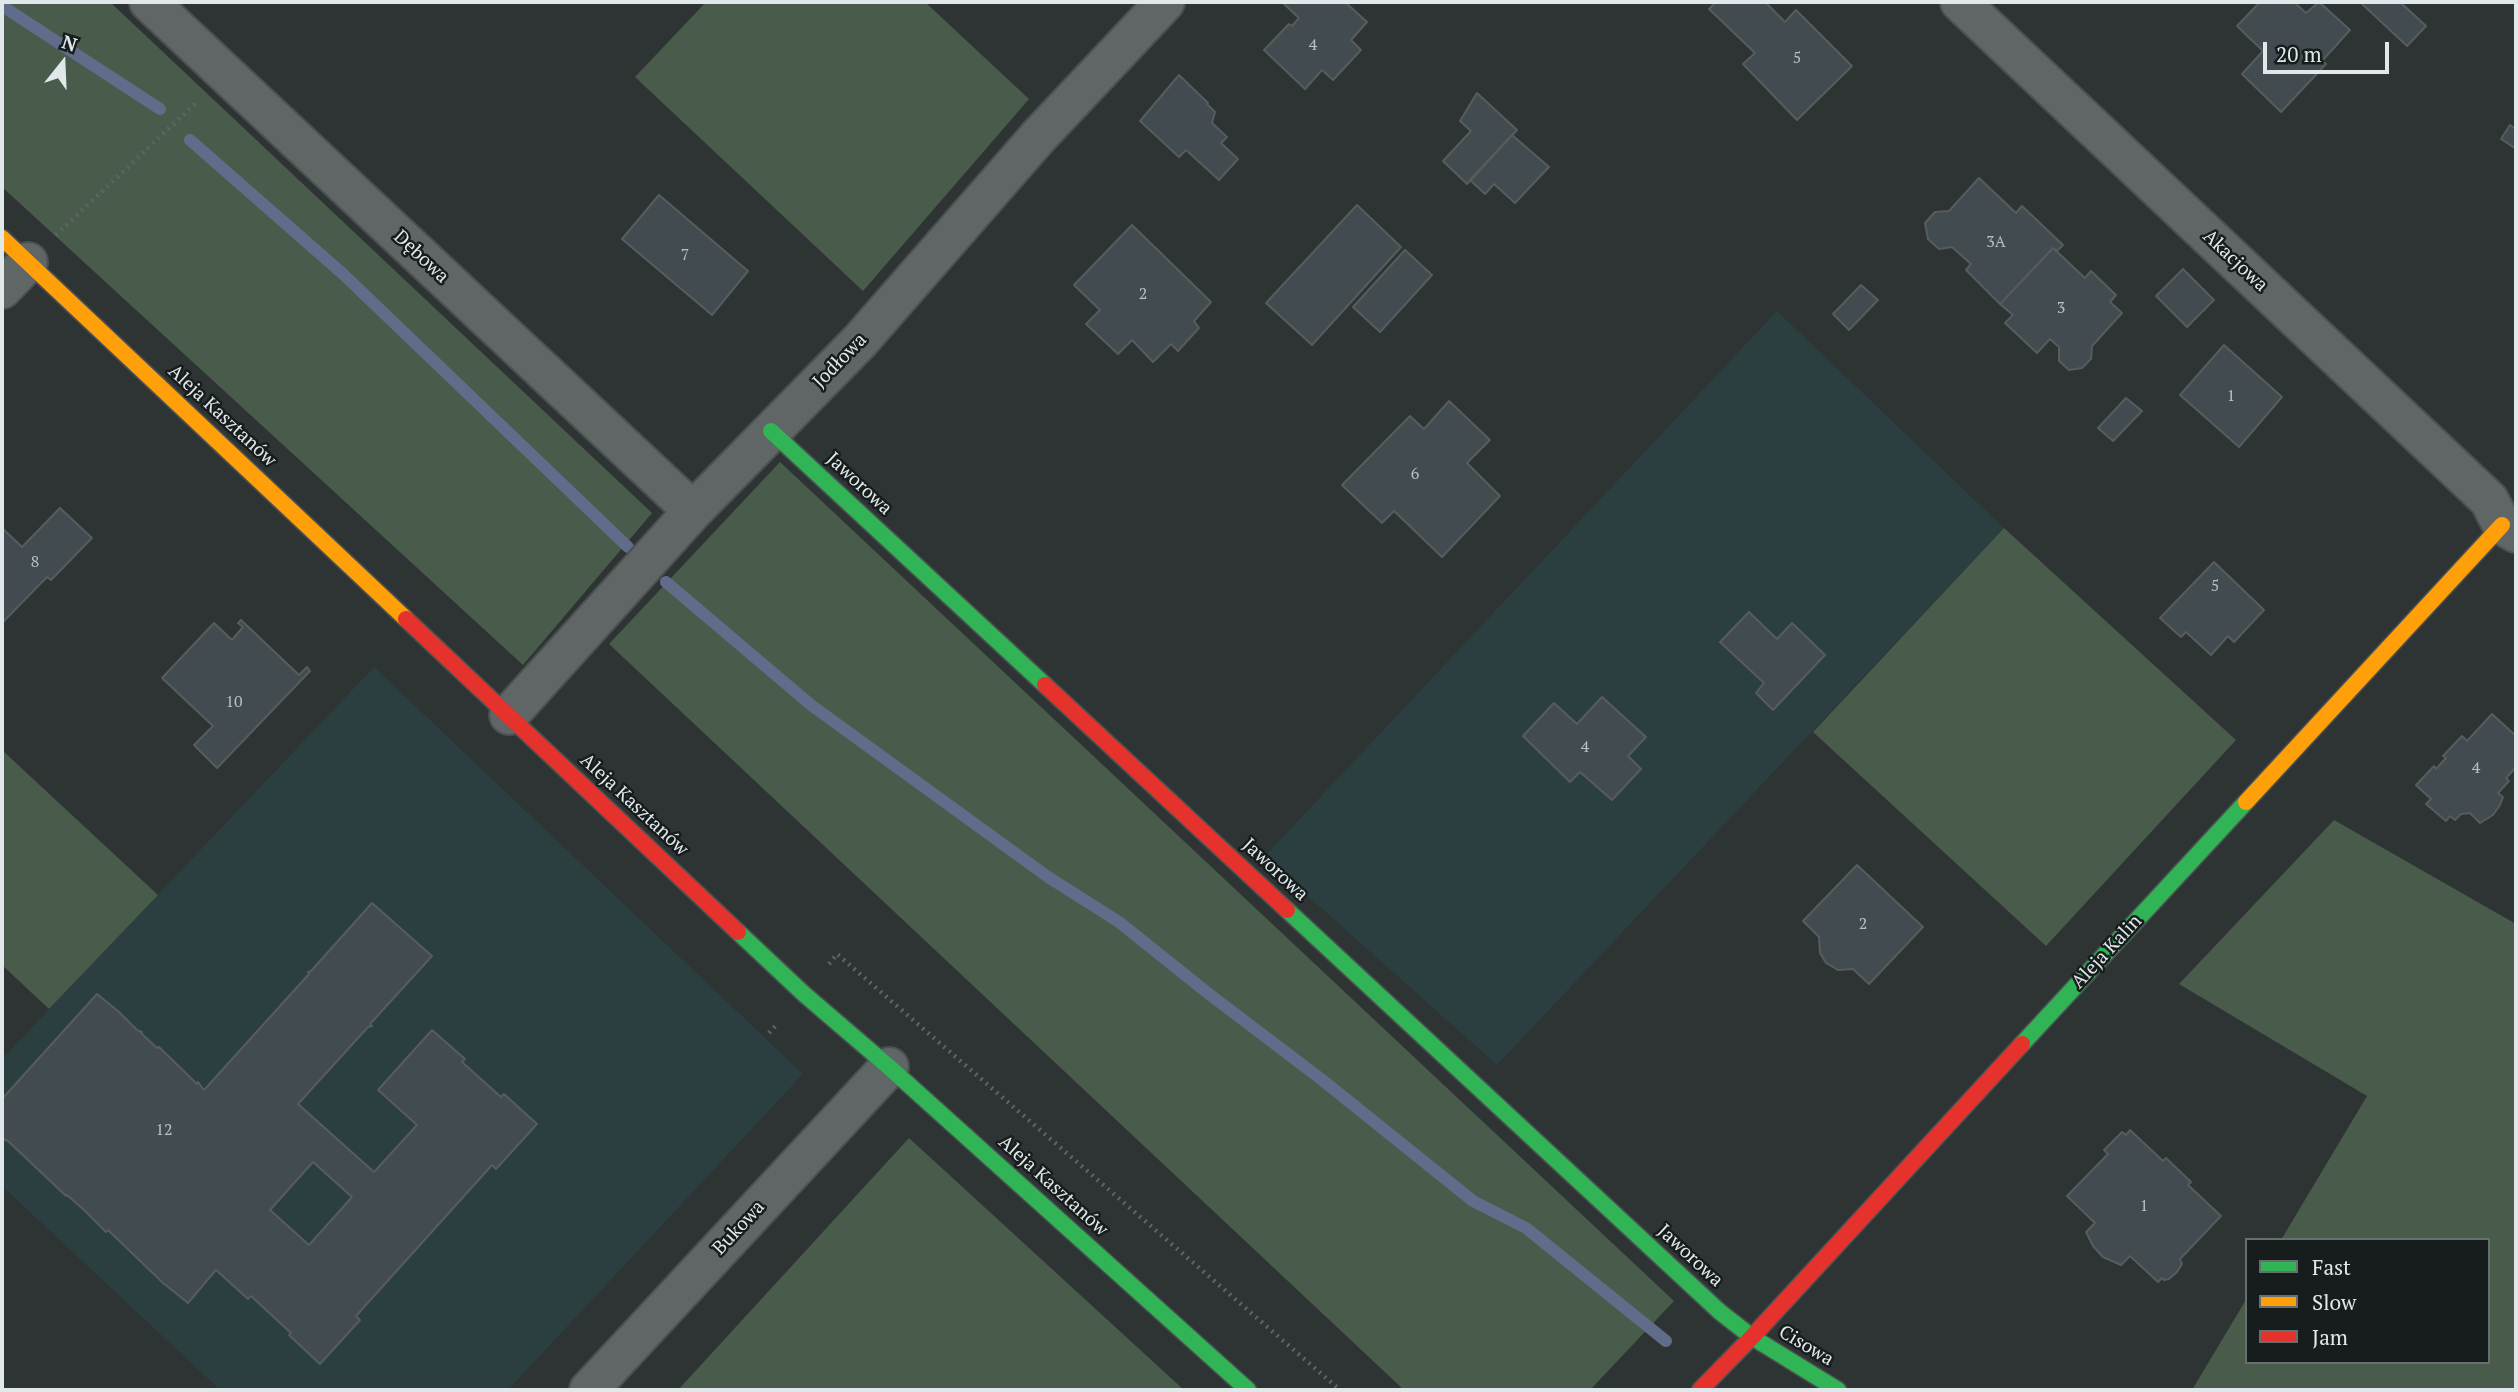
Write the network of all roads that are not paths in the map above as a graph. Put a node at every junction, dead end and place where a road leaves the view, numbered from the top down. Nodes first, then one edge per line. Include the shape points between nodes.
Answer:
1 (149, 2) edge
2 (1165, 2) edge
3 (1960, 2) edge
4 (15, 250) edge
5 (2, 289) edge
6 (771, 431) junction
7 (692, 511) junction
8 (2509, 529) edge
9 (509, 715) junction
10 (889, 1067) junction
11 (1752, 1338) junction
12 (589, 1390) edge
13 (1248, 1390) edge
14 (1700, 1390) edge
15 (1838, 1390) edge

1 - 7 street, Dębowa
2 - 6 street, Jodłowa via 1038,137 860,341
3 - 8 street, Akacjowa via 2489,500
4 - 5 street
4 - 9 street, Aleja Kasztanów
6 - 7 street, Jodłowa
6 - 11 street, Jaworowa
7 - 9 street, Jodłowa
8 - 11 street, Aleja Kalin
9 - 10 street, Aleja Kasztanów via 804,994
10 - 12 street, Bukowa
10 - 13 street, Aleja Kasztanów
11 - 14 street, Aleja Kalin
11 - 15 street, Cisowa

